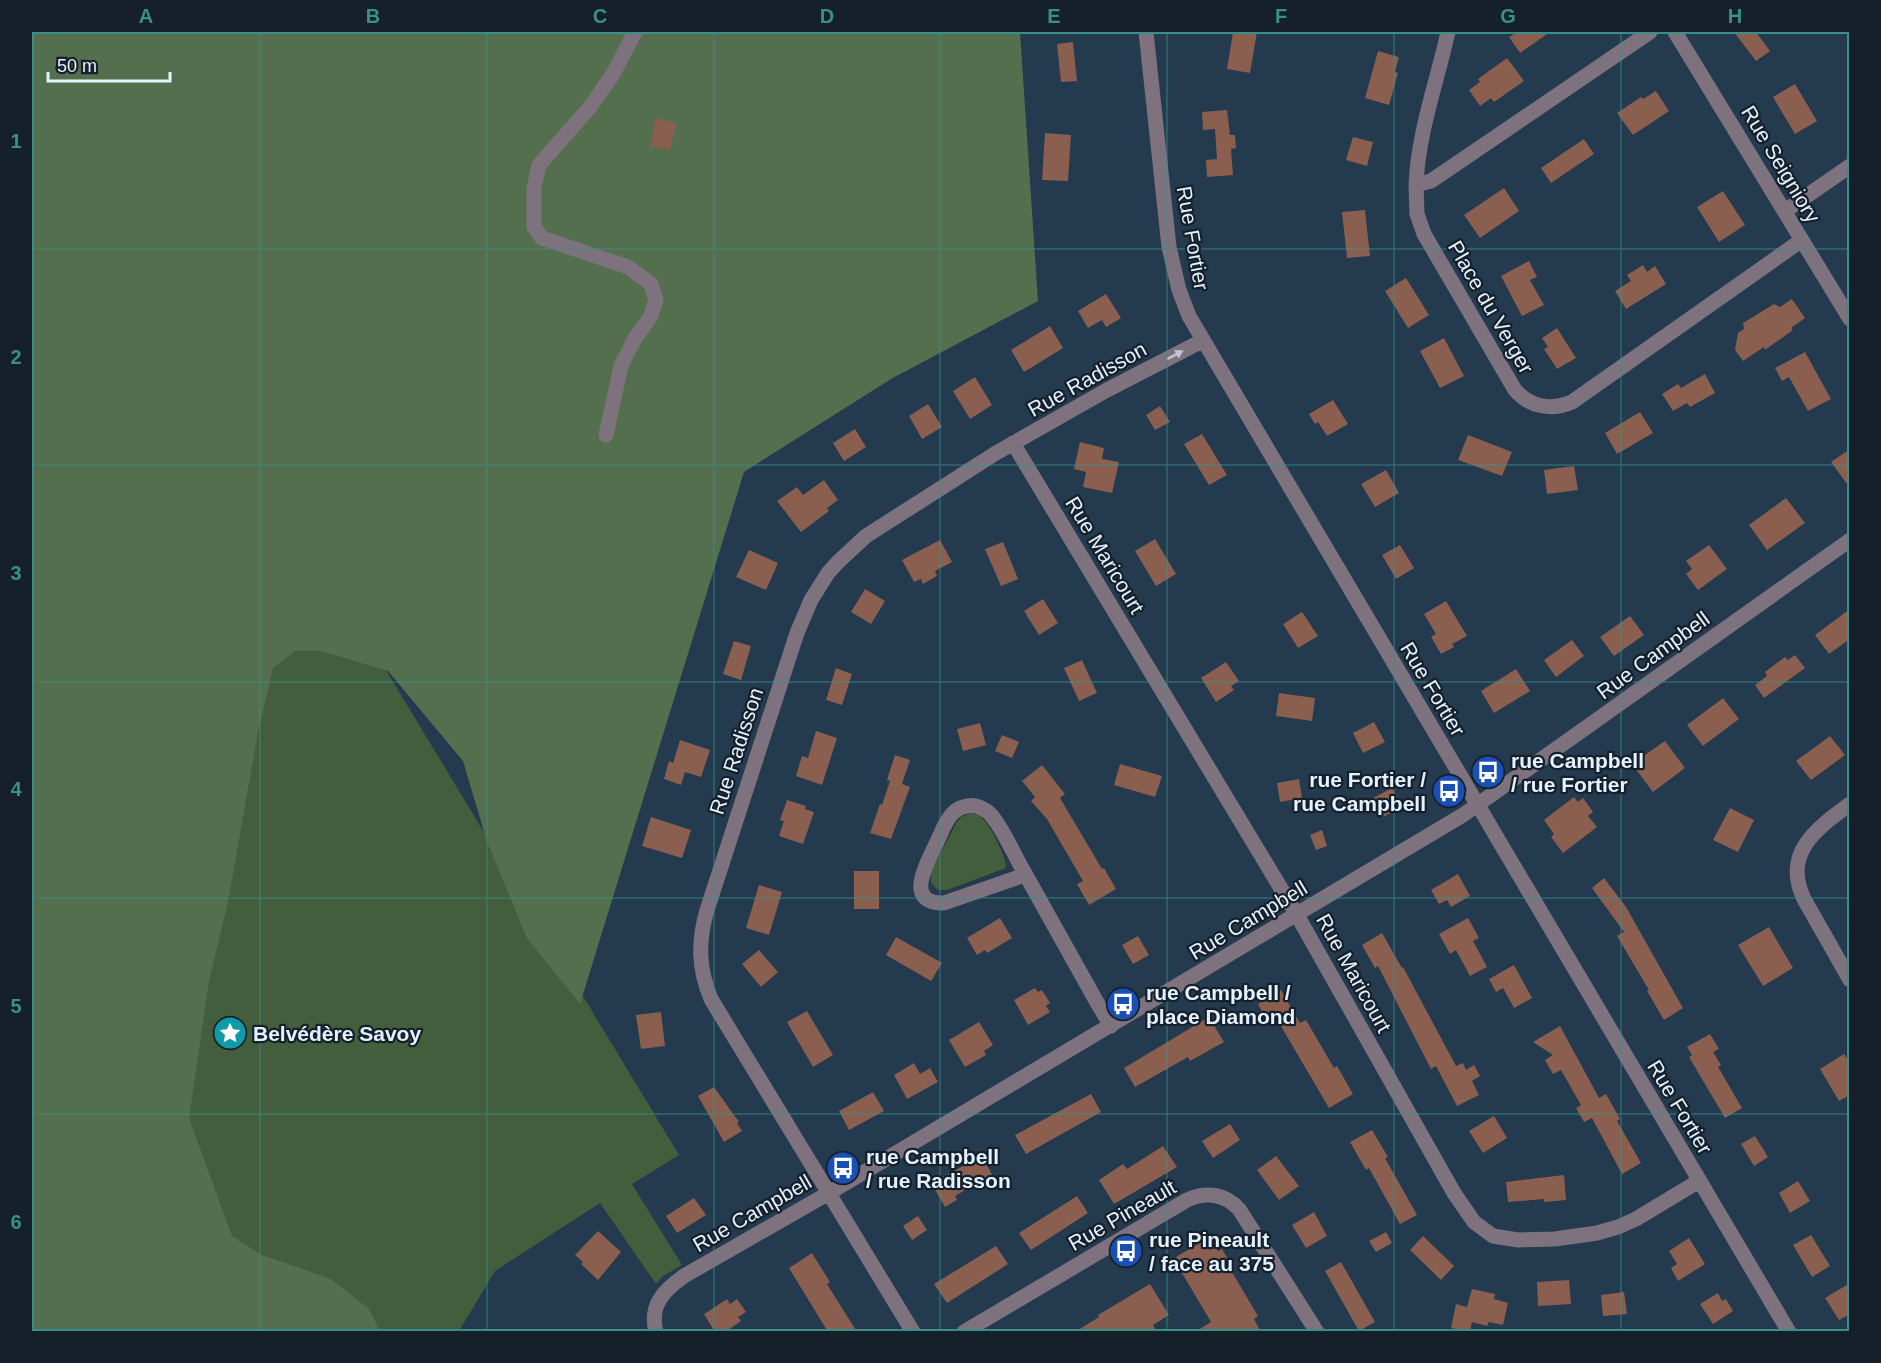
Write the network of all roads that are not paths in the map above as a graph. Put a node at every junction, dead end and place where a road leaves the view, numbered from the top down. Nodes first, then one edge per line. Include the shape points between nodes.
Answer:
1 (635, 32) edge
2 (1146, 32) edge
3 (1448, 32) edge
4 (1650, 32) edge
5 (1676, 32) edge
6 (1850, 166) edge
7 (1416, 185) junction
8 (1785, 211) junction
9 (1802, 240) junction
10 (1850, 319) edge
11 (1202, 341) junction
12 (606, 435) dead end
13 (1013, 443) junction
14 (1850, 540) edge
15 (1850, 804) edge
16 (1478, 806) junction
17 (1025, 874) junction
18 (1297, 915) junction
19 (1850, 980) edge
20 (1111, 1026) junction
21 (1699, 1181) junction
22 (829, 1193) junction
23 (656, 1332) edge
24 (913, 1332) edge
25 (964, 1332) edge
26 (1317, 1332) edge
27 (1789, 1332) edge

1 - 12 street via 591,105 539,165 534,188 534,227 542,238 628,267 651,284 656,300 650,318 621,366
2 - 11 street, Rue Fortier via 1169,247 1184,304
3 - 7 street, Place du Verger via 1425,124
4 - 7 street via 1431,181
5 - 8 street, Rue Seigniory
6 - 8 street
7 - 9 street, Place du Verger via 1417,214 1424,234 1511,384 1529,402 1547,407 1580,397
8 - 9 street, Rue Seigniory
9 - 10 street, Rue Seigniory
13 -> 11 street, Rue Radisson
11 - 16 street, Rue Fortier
13 - 18 street, Rue Maricourt
13 - 22 street, Rue Radisson via 866,536 818,588 797,633 704,922 700,958 711,999
14 - 16 street, Rue Campbell
15 - 19 street via 1808,839 1797,872 1801,893
16 - 18 street, Rue Campbell
16 - 21 street, Rue Fortier
17 - 17 street via 991,815 970,806 950,816 920,882 927,898 944,903
17 - 20 street
18 - 20 street, Rue Campbell
18 - 21 street, Rue Maricourt via 1454,1193 1481,1229 1499,1238 1518,1240 1597,1233 1627,1224
20 - 22 street, Rue Campbell
21 - 27 street, Rue Fortier
22 - 23 street, Rue Campbell via 684,1276 662,1293 655,1310
22 - 24 street, Rue Radisson
25 - 26 street, Rue Pineault via 1187,1200 1205,1195 1224,1198 1239,1209

